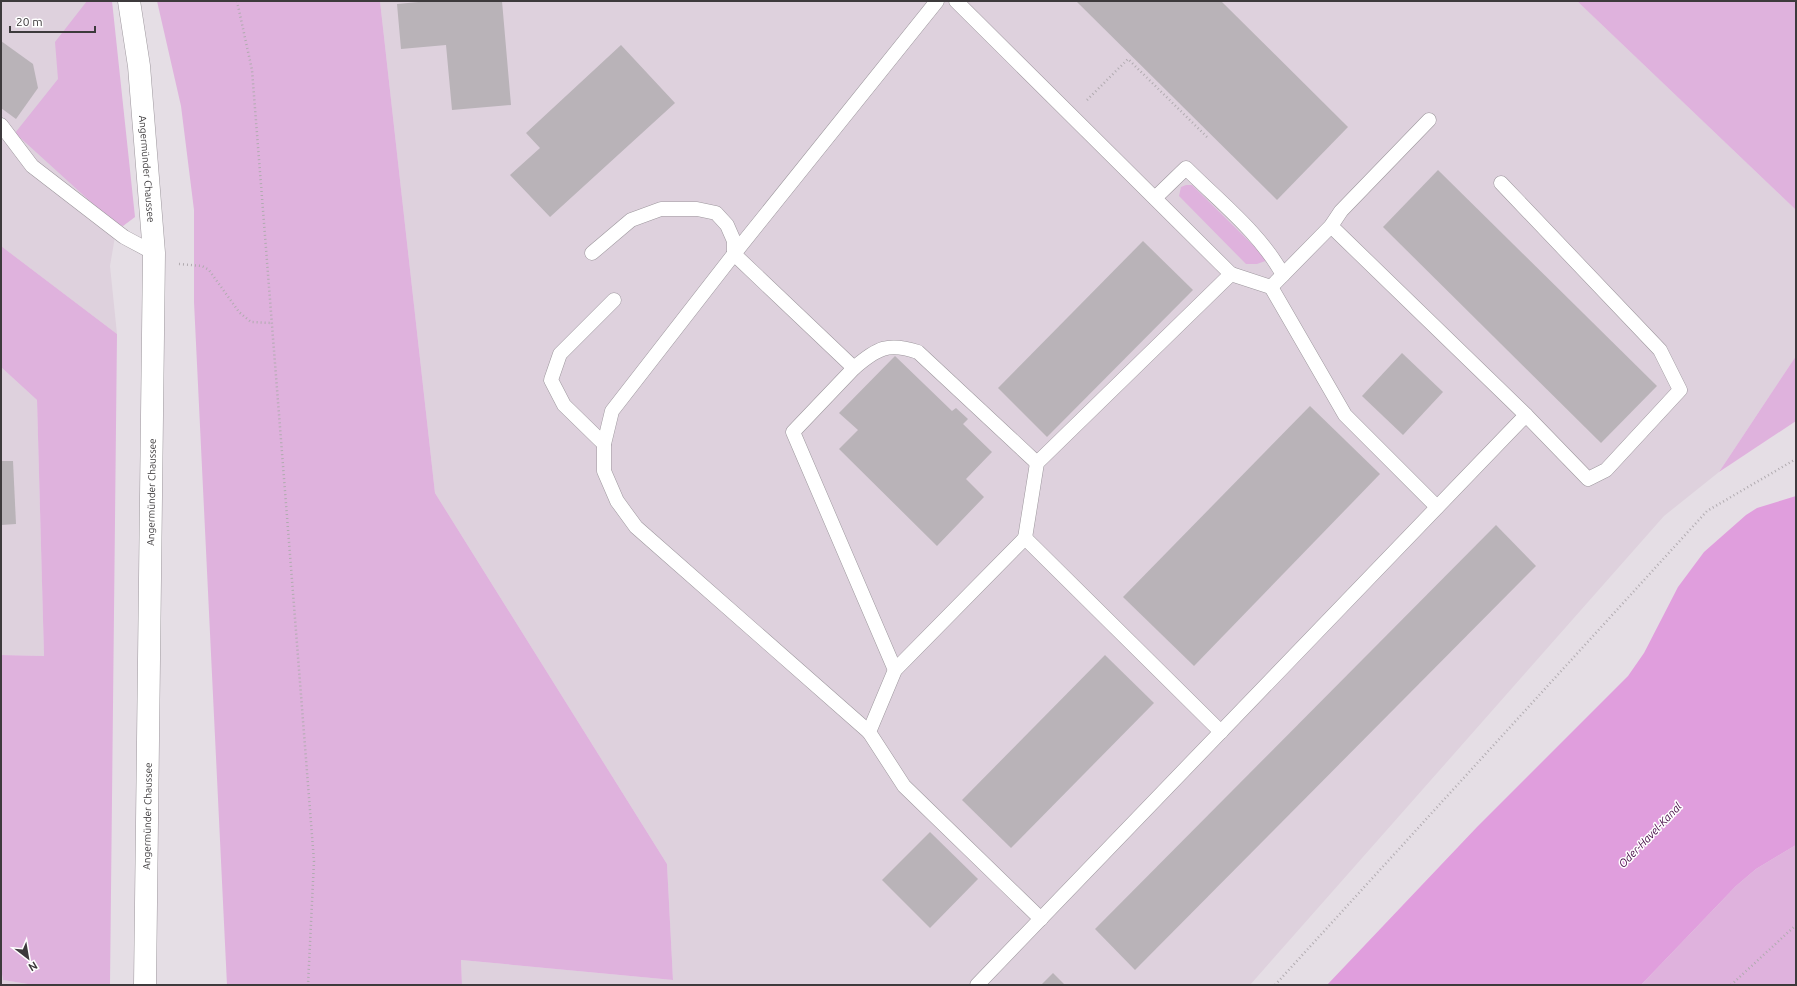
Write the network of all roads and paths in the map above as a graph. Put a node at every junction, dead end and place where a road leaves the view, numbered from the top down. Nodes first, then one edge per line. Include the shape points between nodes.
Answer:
1 (129, 1) edge
2 (237, 1) edge
3 (938, 1) edge
4 (956, 1) edge
5 (1072, 116) junction
6 (1429, 120) dead end
7 (1, 125) edge
8 (1208, 138) dead end
9 (1501, 183) dead end
10 (1155, 198) junction
11 (1331, 226) junction
12 (154, 253) junction
13 (592, 253) dead end
14 (734, 254) junction
15 (1231, 274) junction
16 (1283, 275) junction
17 (1271, 287) junction
18 (614, 300) dead end
19 (272, 323) junction
20 (854, 368) junction
21 (1526, 415) junction
22 (604, 444) junction
23 (1796, 459) edge
24 (1037, 463) junction
25 (1437, 507) junction
26 (1025, 538) junction
27 (895, 670) junction
28 (869, 732) junction
29 (1221, 732) junction
30 (1041, 919) junction
31 (1796, 925) edge
32 (145, 985) edge
33 (308, 985) edge
34 (977, 985) edge
35 (1275, 985) edge
36 (1731, 985) edge

1 - 12 main road, Angermünder Chaussee via 139,66
2 - 19 path via 252,70
3 - 14 lane
4 - 5 lane
5 - 8 path via 1128,59
5 - 10 lane
6 - 11 lane via 1341,211
7 - 12 lane via 32,166 124,236
9 - 21 lane via 1660,350 1680,390 1606,470 1588,479
10 - 15 lane
10 - 16 lane via 1186,168 1253,234 1274,258
11 - 16 lane
11 - 21 lane
12 - 19 path via 174,264 202,266 209,270 234,307 251,322
12 - 32 main road, Angermünder Chaussee
13 - 14 lane via 631,220 662,208 697,209 716,213 727,225 734,241
14 - 20 lane
14 - 22 lane via 612,411
15 - 17 lane
15 - 24 lane
16 - 17 lane
17 - 25 lane via 1345,415
18 - 22 lane via 560,354 551,380 564,405
19 - 33 path via 314,861
20 - 24 lane via 868,355 884,348 902,347 918,352
20 - 27 lane via 793,432
21 - 25 lane
22 - 28 lane via 604,471 618,501 636,527
23 - 35 path via 1707,511
24 - 26 lane
25 - 29 lane
26 - 27 lane
26 - 29 lane
27 - 28 lane
28 - 30 lane via 904,786
29 - 30 lane
30 - 34 lane
31 - 36 path

